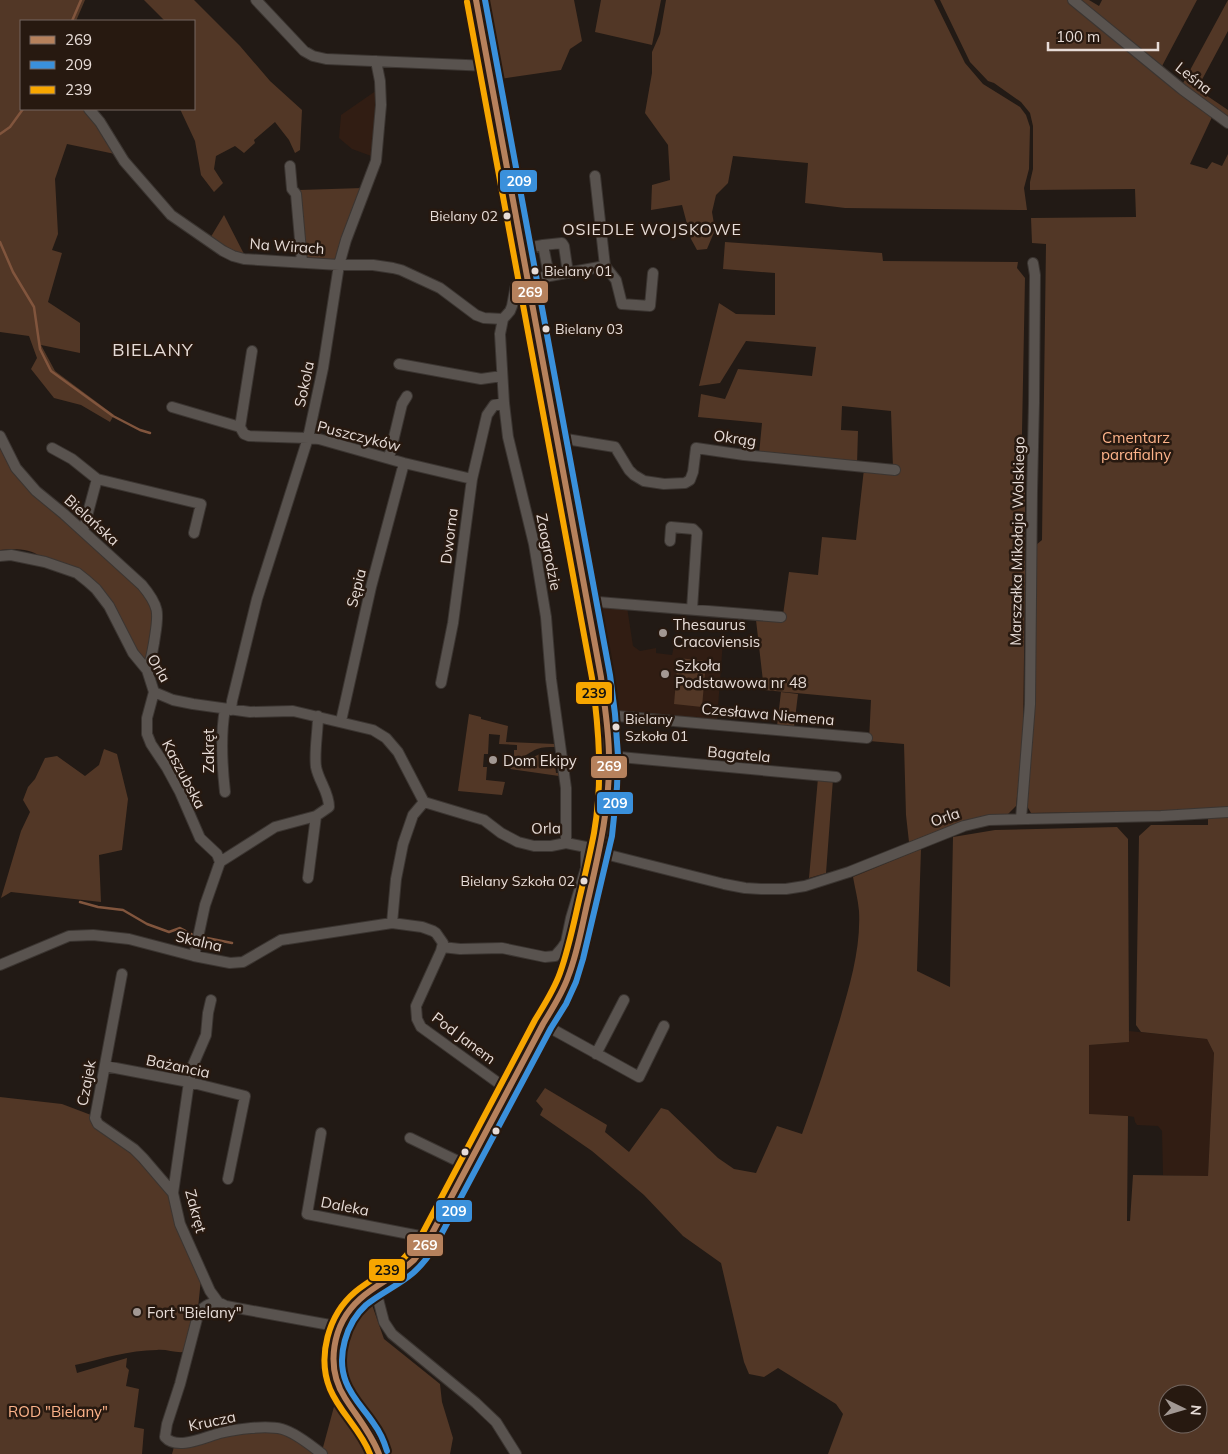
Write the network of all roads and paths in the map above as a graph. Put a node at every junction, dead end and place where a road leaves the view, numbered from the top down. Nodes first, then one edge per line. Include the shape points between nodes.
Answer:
1 (256, 0) edge
2 (476, 0) edge
3 (1073, 0) edge
4 (376, 61) junction
5 (489, 66) junction
6 (90, 110) edge
7 (1228, 123) edge
8 (290, 166) dead end
9 (595, 176) dead end
10 (543, 245) junction
11 (522, 249) junction
12 (302, 262) junction
13 (1032, 263) dead end
14 (339, 265) junction
15 (605, 266) junction
16 (568, 273) junction
17 (653, 273) dead end
18 (549, 276) junction
19 (528, 279) junction
20 (503, 318) junction
21 (252, 351) dead end
22 (399, 364) dead end
23 (502, 376) junction
24 (407, 396) dead end
25 (504, 403) junction
26 (172, 406) dead end
27 (240, 427) junction
28 (0, 436) edge
29 (308, 438) junction
30 (557, 440) junction
31 (52, 448) dead end
32 (389, 458) junction
33 (404, 463) junction
34 (895, 470) dead end
35 (97, 479) junction
36 (472, 479) junction
37 (82, 531) junction
38 (194, 533) dead end
39 (670, 542) dead end
40 (0, 556) edge
41 (586, 601) junction
42 (692, 609) junction
43 (781, 617) dead end
44 (147, 670) junction
45 (441, 683) dead end
46 (154, 692) junction
47 (228, 709) junction
48 (606, 715) junction
49 (318, 716) junction
50 (341, 721) junction
51 (867, 738) dead end
52 (609, 756) junction
53 (836, 777) dead end
54 (225, 792) dead end
55 (424, 802) junction
56 (1228, 812) edge
57 (316, 816) junction
58 (1021, 819) junction
59 (566, 842) junction
60 (586, 846) junction
61 (600, 851) junction
62 (220, 862) junction
63 (308, 878) dead end
64 (392, 923) junction
65 (442, 947) junction
66 (194, 956) junction
67 (0, 965) edge
68 (122, 974) dead end
69 (211, 1000) dead end
70 (624, 1000) dead end
71 (543, 1024) junction
72 (664, 1026) dead end
73 (596, 1054) junction
74 (105, 1066) junction
75 (189, 1082) junction
76 (508, 1090) junction
77 (321, 1133) dead end
78 (410, 1138) dead end
79 (468, 1166) junction
80 (228, 1179) dead end
81 (173, 1193) junction
82 (430, 1238) junction
83 (373, 1290) junction
84 (218, 1302) junction
85 (341, 1326) junction
86 (322, 1454) edge
87 (379, 1454) edge
88 (516, 1454) edge

1 - 4 street via 304,51 313,56
2 - 5 street
3 - 7 street, Leśna
4 - 5 street
4 - 14 street, Sokola via 381,105 376,161
5 - 11 street
6 - 12 street, Na Wirach via 124,160 178,221 233,256
8 - 12 street
9 - 15 street
10 - 11 street
10 - 16 street via 562,243
10 - 18 street
11 - 19 street
12 - 14 street, Na Wirach
13 - 58 street, Marszałka Mikołaja Wolskiego via 1035,285 1030,704
14 - 20 street, Na Wirach via 373,265 401,270 440,288 480,317
14 - 29 street, Sokola
15 - 16 street
15 - 17 street via 616,280 622,304 650,306
16 - 18 street
18 - 19 street
19 - 20 street, Zaogrodzie via 516,285 512,306
19 - 30 street
20 - 23 street, Zaogrodzie via 500,334
21 - 27 street
22 - 23 street via 481,379
23 - 25 street, Zaogrodzie
24 - 32 street via 402,404
25 - 36 street, Dworna via 494,405 487,415
25 - 59 street, Zaogrodzie via 508,437 534,544 546,617 550,679 566,788
26 - 27 street, Puszczyków
27 - 29 street, Puszczyków via 249,436
28 - 37 street, Bielańska via 16,468 36,491
29 - 32 street, Puszczyków
29 - 47 street, Sokola
30 - 34 street, Okrąg via 566,438 615,447 628,470 644,481 658,484 690,480 696,448
30 - 41 street
31 - 35 street
32 - 33 street, Puszczyków
33 - 36 street, Puszczyków
33 - 50 street, Sępia via 371,587
35 - 37 street
35 - 38 street via 201,504
36 - 45 street, Dworna via 453,623
37 - 44 street, Bielańska via 152,597 158,626
39 - 42 street via 671,527 697,532
40 - 44 street, Orla via 44,562 77,573 87,580 108,606 133,653
41 - 42 street
41 - 48 street
42 - 43 street
44 - 46 street, Orla
46 - 47 street, Orla via 173,700
46 - 62 street, Kaszubska via 146,734 180,792 200,838 217,854
47 - 49 street, Orla via 293,711
47 - 54 street, Zakręt via 222,747
48 - 51 street, Czesława Niemena
48 - 52 street
49 - 50 street, Orla
49 - 57 street via 316,764 319,780 329,797 329,807
50 - 55 street, Orla via 374,730 386,738 398,752
52 - 53 street, Bagatela
52 - 61 street
55 - 59 street, Orla via 484,820 518,842 551,846
55 - 64 street via 413,816 403,844
56 - 58 street, Orla
57 - 62 street via 275,827
57 - 63 street
58 - 61 street, Orla via 989,820 964,826 849,872 786,889 731,885
59 - 60 street, Orla
60 - 61 street, Orla
60 - 65 street via 586,868 566,942 555,956 502,948
61 - 71 street via 568,978
62 - 66 street via 205,905
64 - 65 street via 432,931 443,943
64 - 66 street, Skalna via 281,940 243,962 225,963
65 - 76 street, Pod Janem via 416,1006 417,1018 422,1027
66 - 67 street, Skalna via 129,939 79,934
68 - 74 street, Czajek
69 - 75 street, Zakręt via 206,1035
70 - 73 street
71 - 73 street
71 - 76 street
72 - 73 street via 639,1077
74 - 75 street, Bażancia
74 - 81 street, Czajek via 95,1118 98,1124 134,1149
75 - 80 street, Bażancia via 245,1096
75 - 81 street, Zakręt
76 - 79 street
77 - 82 street, Daleka via 307,1214
78 - 79 street
79 - 82 street
81 - 84 street, Zakręt via 180,1224
82 - 83 street via 413,1261
83 - 85 street via 350,1310
83 - 88 street via 384,1322 392,1334 476,1402 496,1422
84 - 85 street
84 - 86 street, Krucza via 202,1307 198,1315 165,1436 172,1442 181,1443 221,1433 270,1427 288,1432
85 - 87 street via 333,1361 336,1381 372,1436

